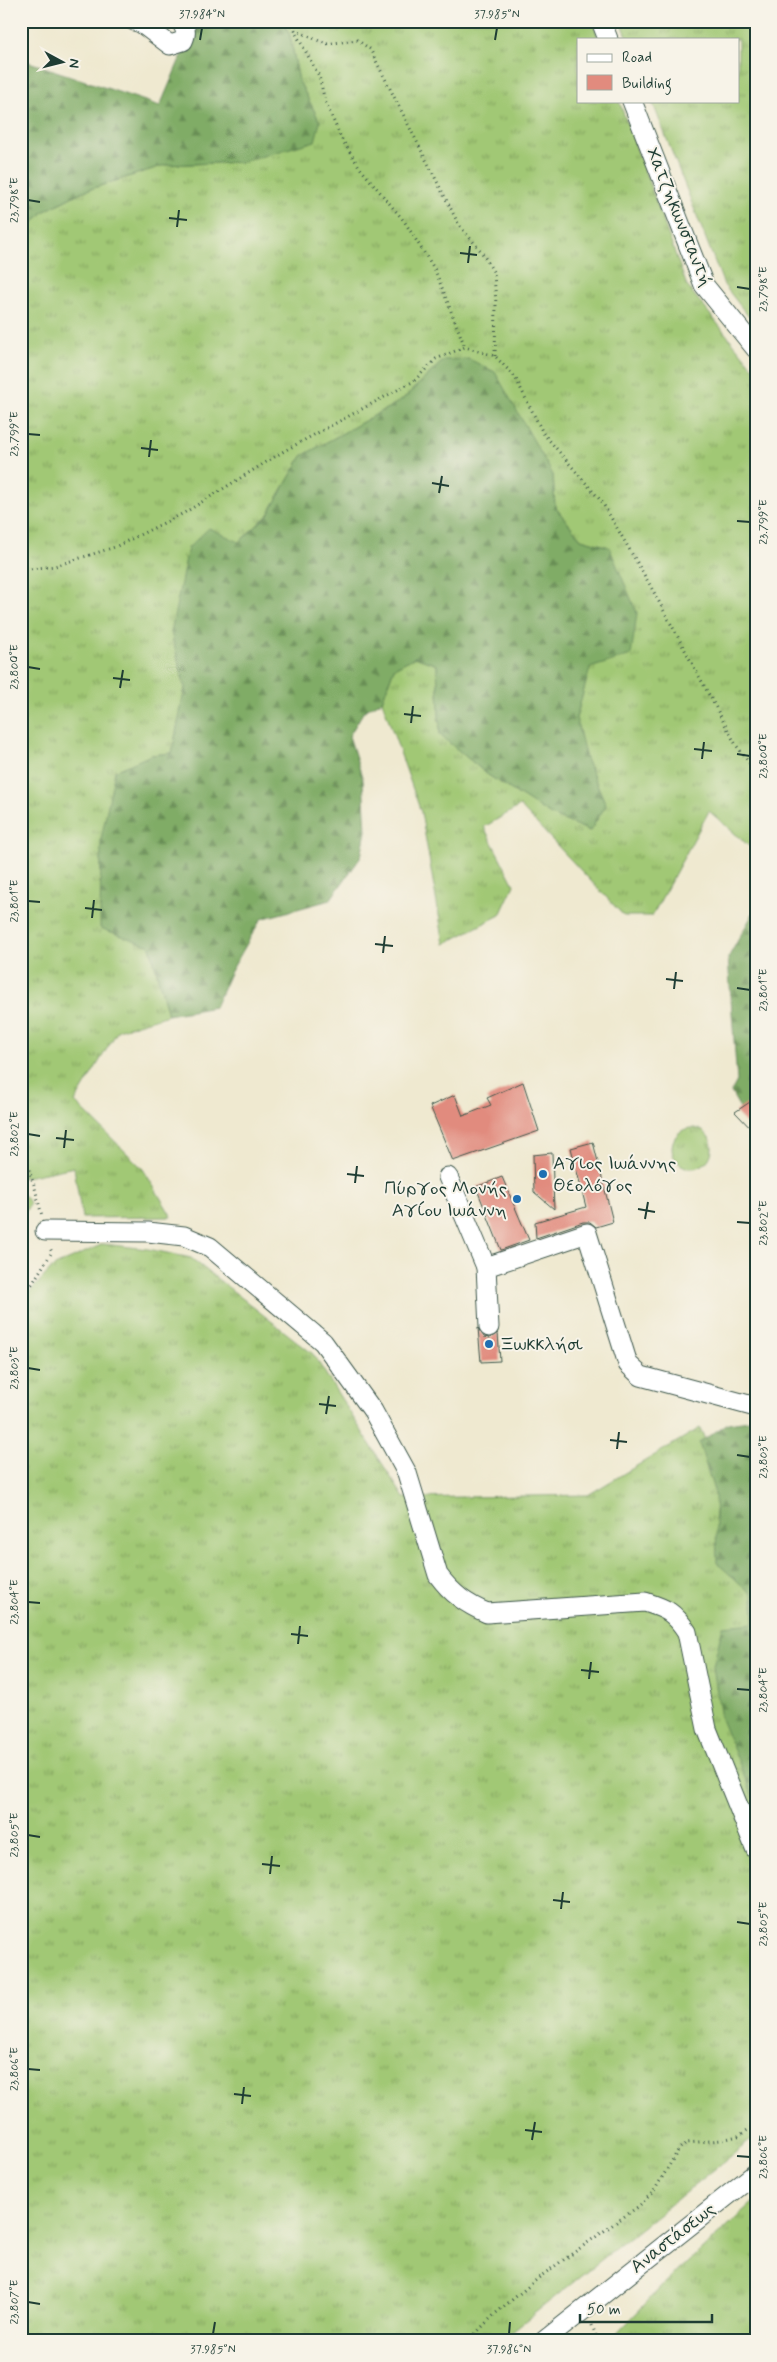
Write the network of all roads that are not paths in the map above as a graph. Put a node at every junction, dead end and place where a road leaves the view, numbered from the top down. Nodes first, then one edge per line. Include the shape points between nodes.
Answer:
1 (180, 21) edge
2 (601, 21) edge
3 (141, 22) edge
4 (608, 38) edge
5 (632, 102) edge
6 (756, 349) edge
7 (448, 1176) dead end
8 (45, 1231) road end
9 (486, 1267) junction
10 (489, 1327) dead end
11 (756, 1407) edge
12 (756, 1850) edge
13 (756, 2173) edge
14 (544, 2341) edge

1 - 3 street via 186,27 186,35 183,41 170,45
2 - 4 street
5 - 6 street, Χατζηκωνσταντή via 704,285
7 - 9 street
8 - 12 street via 148,1232 184,1236 210,1247 323,1342 373,1411 407,1472 438,1576 465,1604 487,1613 645,1602 668,1609 687,1632 707,1729
9 - 10 street
9 - 11 street via 587,1233 628,1364 634,1371 641,1376
13 - 14 street, Αναστάσεως

